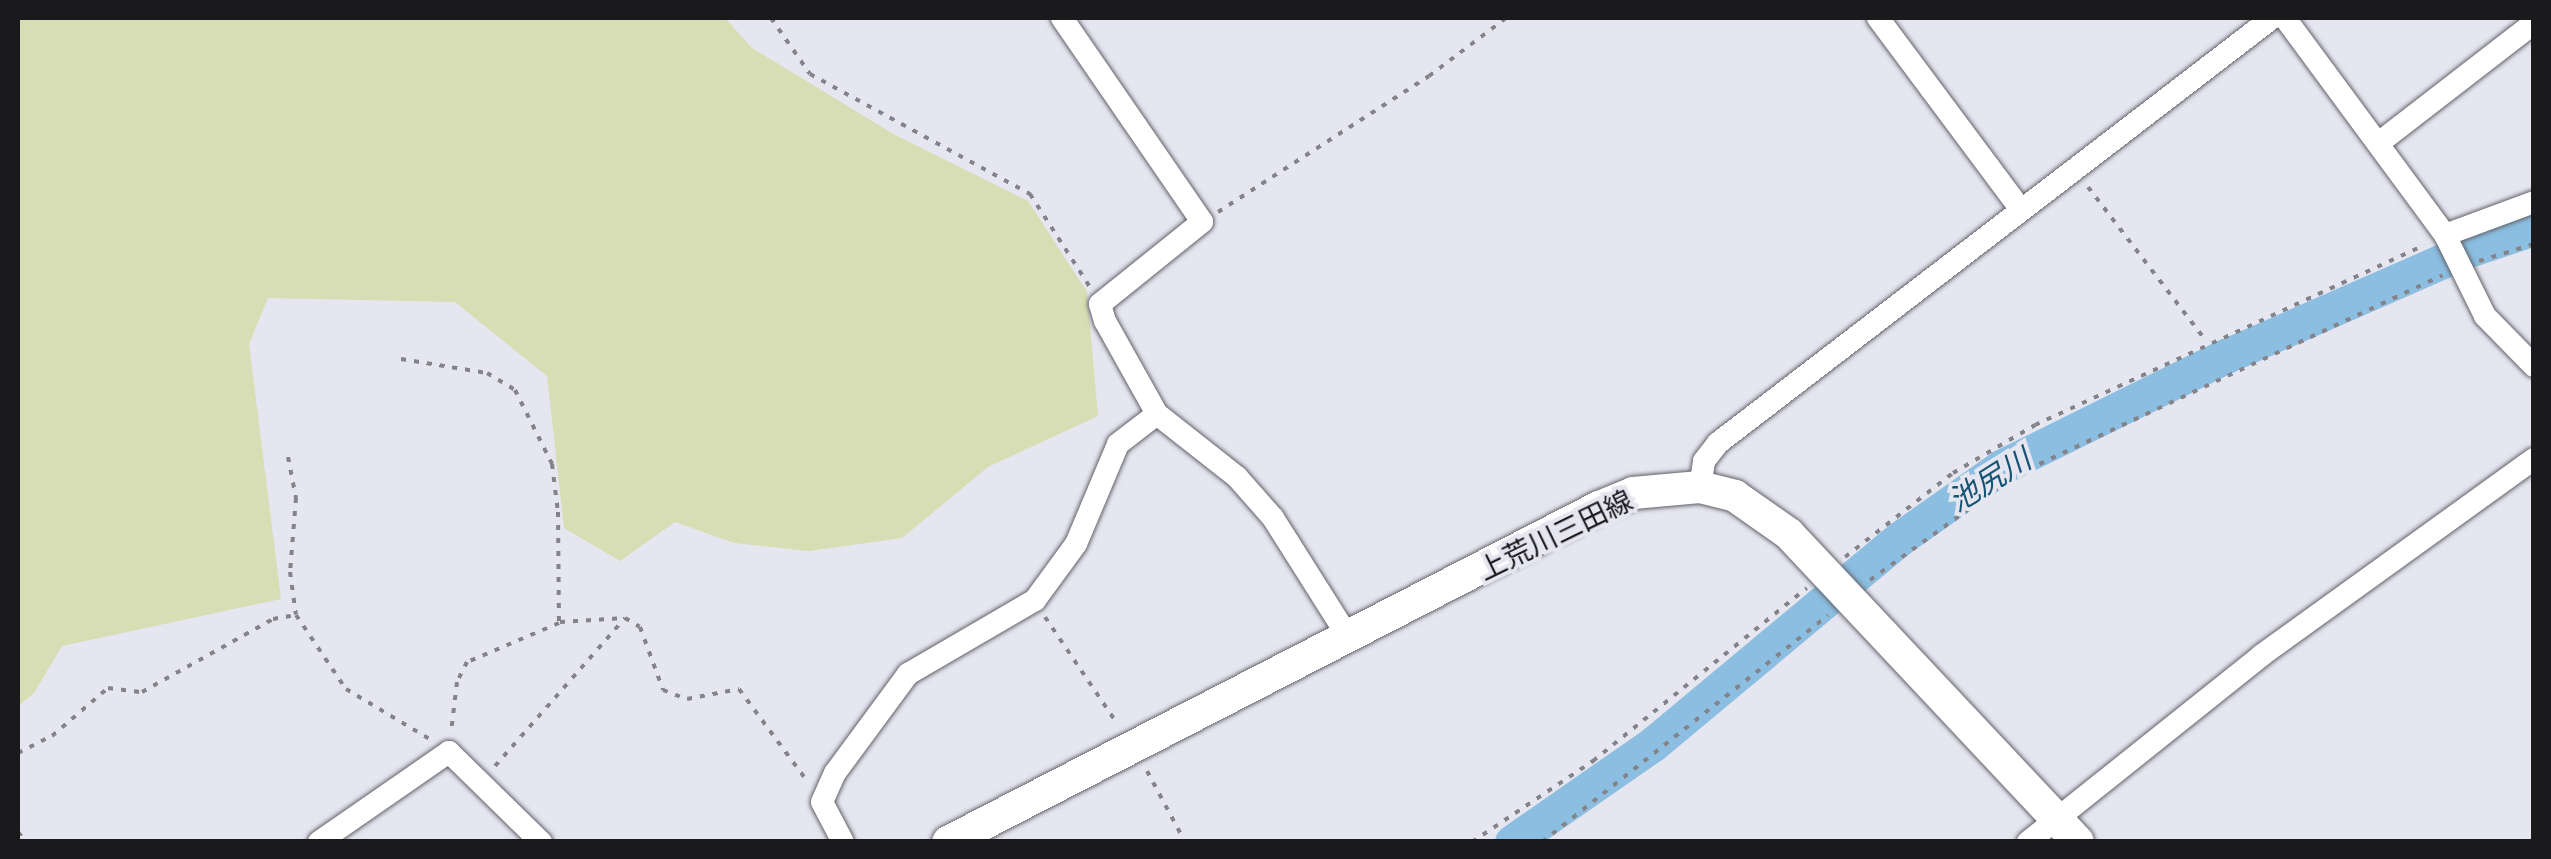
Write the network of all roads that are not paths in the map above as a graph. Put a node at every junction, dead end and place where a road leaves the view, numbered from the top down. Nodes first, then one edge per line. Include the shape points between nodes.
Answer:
1 (1062, 18) edge
2 (1878, 18) edge
3 (2272, 18) edge
4 (2285, 18) edge
5 (2534, 23) edge
6 (2380, 142) junction
7 (2534, 202) edge
8 (2019, 206) junction
9 (2445, 235) junction
10 (2534, 366) edge
11 (1158, 414) junction
12 (2534, 459) edge
13 (1700, 487) junction
14 (1349, 638) junction
15 (2067, 831) edge
16 (319, 842) edge
17 (541, 842) edge
18 (843, 842) edge
19 (948, 842) edge
20 (2028, 842) edge

1 - 11 street via 1202,222 1100,304
2 - 8 street
3 - 8 street
4 - 6 street
5 - 6 street
6 - 9 street
7 - 9 street
8 - 13 street via 1718,442 1704,462
9 - 10 street via 2485,316
11 - 14 street via 1237,477 1273,518
11 - 18 street via 1118,444 1076,544 1034,600 908,674 835,773 822,802
12 - 15 street via 2262,655
13 - 14 main road, 上荒川三田線 via 1633,493 1600,507
13 - 15 main road, 上荒川三田線 via 1767,514
14 - 19 main road, 上荒川三田線
15 - 20 street
16 - 17 street via 449,752

